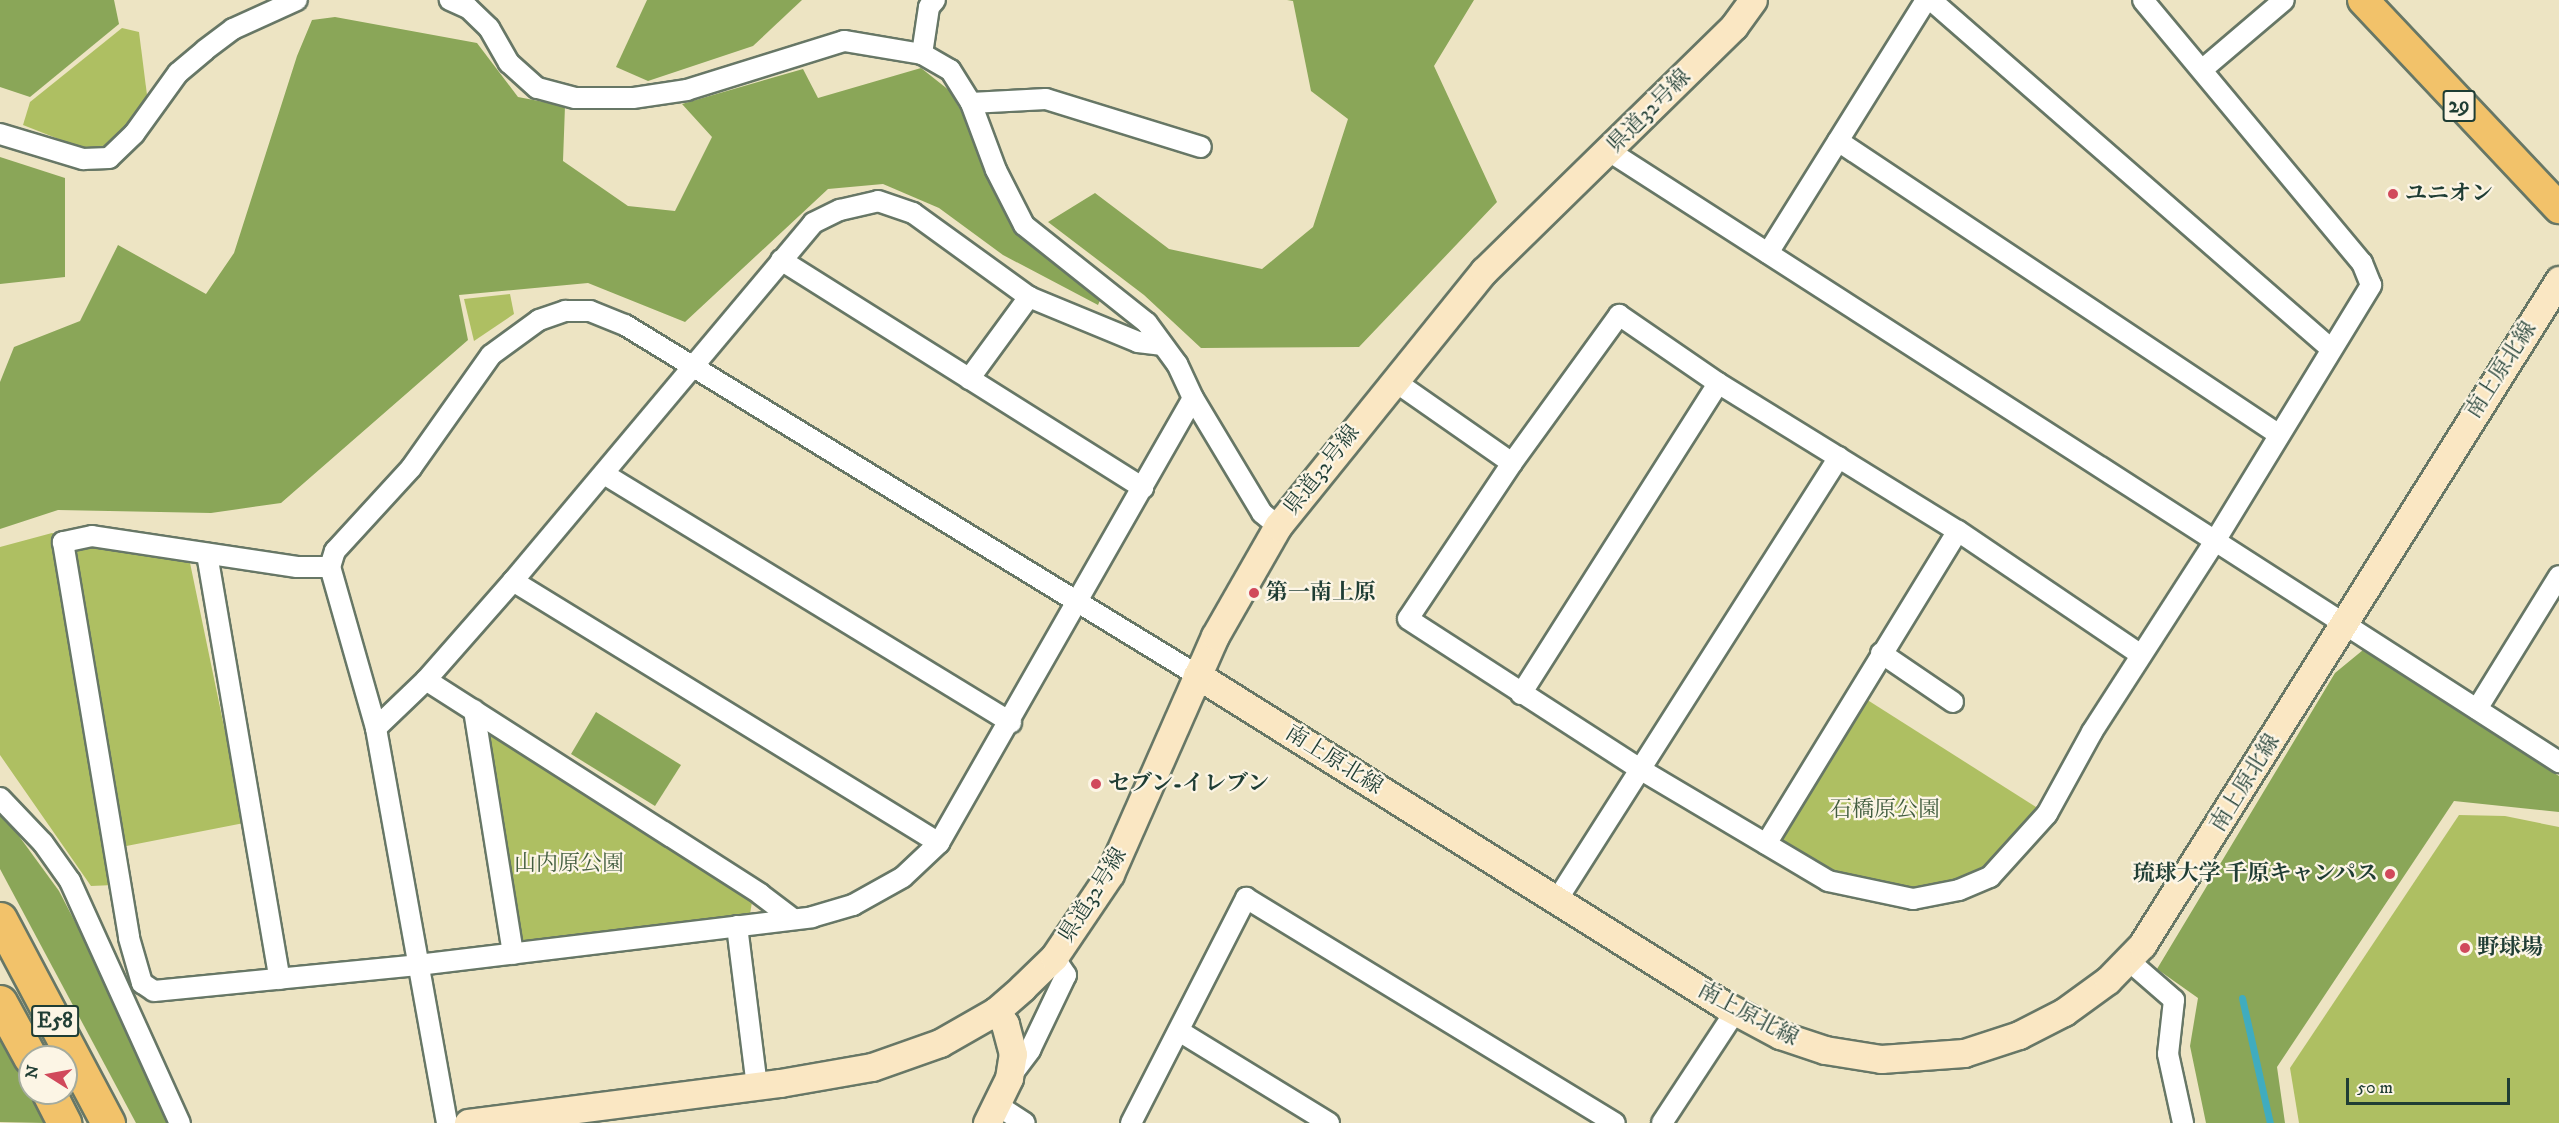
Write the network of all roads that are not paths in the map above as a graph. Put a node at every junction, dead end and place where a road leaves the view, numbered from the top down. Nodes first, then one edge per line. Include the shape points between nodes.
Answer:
1 (297, 0) edge
2 (450, 0) edge
3 (935, 0) edge
4 (1753, 0) edge
5 (1926, 0) edge
6 (1930, 0) edge
7 (2144, 0) edge
8 (2284, 0) edge
9 (2363, 0) edge
10 (922, 54) junction
11 (2203, 69) junction
12 (971, 103) junction
13 (0, 134) edge
14 (1838, 141) junction
15 (1201, 147) dead end
16 (1608, 151) junction
17 (2559, 208) edge
18 (1768, 253) junction
19 (781, 260) junction
20 (2559, 280) edge
21 (1029, 297) junction
22 (1161, 345) junction
23 (2331, 349) junction
24 (690, 366) junction
25 (969, 379) junction
26 (1393, 380) junction
27 (1718, 383) junction
28 (1193, 398) junction
29 (2278, 434) junction
30 (1839, 457) junction
31 (1512, 463) junction
32 (604, 474) junction
33 (1143, 488) junction
34 (1278, 526) junction
35 (1958, 531) junction
36 (2215, 541) junction
37 (207, 554) junction
38 (330, 567) junction
39 (2559, 576) edge
40 (513, 581) junction
41 (1078, 602) junction
42 (2552, 602) edge
43 (2343, 624) junction
44 (1881, 653) junction
45 (2141, 656) junction
46 (1197, 675) junction
47 (426, 680) junction
48 (1521, 694) junction
49 (1953, 702) dead end
50 (2477, 709) junction
51 (474, 710) junction
52 (1011, 723) junction
53 (376, 728) junction
54 (2559, 762) edge
55 (1638, 768) junction
56 (0, 798) edge
57 (939, 843) junction
58 (1766, 844) junction
59 (1557, 900) junction
60 (0, 919) edge
61 (793, 919) junction
62 (737, 926) junction
63 (129, 938) junction
64 (99, 944) junction
65 (513, 954) junction
66 (1054, 957) junction
67 (2128, 960) junction
68 (418, 965) junction
69 (280, 979) junction
70 (0, 1002) edge
71 (996, 1011) junction
72 (1736, 1012) junction
73 (1179, 1031) junction
74 (23, 1045) edge
75 (1009, 1078) junction
76 (757, 1086) junction
77 (55, 1105) edge
78 (992, 1114) edge
79 (64, 1123) edge
80 (108, 1123) edge
81 (180, 1123) edge
82 (447, 1123) edge
83 (468, 1123) edge
84 (1025, 1123) edge
85 (1131, 1123) edge
86 (1329, 1123) edge
87 (1615, 1123) edge
88 (1662, 1123) edge
89 (2183, 1123) edge

1 - 13 street via 233,29 205,50 178,73 134,134 109,158 83,159
2 - 10 street via 468,8 489,28 509,63 537,88 575,98 633,98 687,90 844,41
3 - 10 street via 929,7
4 - 16 main road, 県道32号線 via 1734,26
5 - 14 street
6 - 23 street
7 - 11 street
8 - 11 street
9 - 17 main road, 29
10 - 12 street via 950,70
11 - 23 street via 2362,263 2371,285
12 - 15 street via 1046,99
12 - 22 street via 996,170 1024,225 1147,323
14 - 18 street
14 - 29 street
16 - 18 street
16 - 26 main road, 県道32号線 via 1484,271
18 - 36 street
19 - 21 street via 813,223 840,210 878,201 913,213
19 - 24 street
19 - 25 street
20 - 43 main road, 南上原北線
21 - 22 street via 1138,342
21 - 25 street
22 - 28 street via 1177,364
23 - 29 street
24 - 32 street
24 - 38 street via 625,325 590,311 565,311 539,320 491,355 411,468 334,551
24 - 41 street
25 - 33 street
26 - 31 street
26 - 34 main road, 県道32号線
27 - 30 street
27 - 31 street via 1618,315
27 - 48 street
28 - 33 street
28 - 34 street via 1262,513
29 - 36 street
30 - 35 street
30 - 55 street
31 - 48 street via 1408,619
32 - 40 street
32 - 52 street
33 - 41 street
34 - 46 main road, 県道32号線 via 1241,585
35 - 44 street
35 - 45 street
36 - 43 street
36 - 45 street
37 - 38 street via 297,567
37 - 63 street via 92,536 63,542
37 - 69 street
38 - 53 street
39 - 42 street
40 - 47 street
40 - 57 street
41 - 46 street
41 - 52 street
42 - 50 street
43 - 50 street
43 - 67 main road, 南上原北線 via 2156,926
44 - 49 street
44 - 58 street
45 - 58 street via 2092,732 2048,814 1990,877 1959,891 1913,899 1828,881
46 - 59 main road, 南上原北線
46 - 66 main road, 県道32号線 via 1110,874
47 - 51 street
47 - 53 street
48 - 55 street
50 - 54 street
51 - 61 street
51 - 65 street
52 - 57 street
53 - 68 street
55 - 58 street
55 - 59 street
56 - 64 street via 43,843 70,881
57 - 61 street via 903,877 853,905
59 - 72 main road, 南上原北線
60 - 80 highway, E58
61 - 62 street
62 - 65 street
62 - 76 street
63 - 64 street
63 - 69 street via 142,983 154,991
64 - 81 street
65 - 68 street
66 - 71 main road, 県道32号線
66 - 75 street via 1066,975 1030,1050
67 - 72 main road, 南上原北線 via 2088,996 2042,1024 1994,1044 1936,1057 1881,1059 1825,1050 1779,1035
67 - 89 street via 2174,1000 2168,1054
68 - 69 street
68 - 82 street
70 - 74 highway, E58
71 - 75 main road via 1005,1024 1013,1054
71 - 76 main road, 県道32号線 via 940,1043 906,1056 837,1074
72 - 88 street
73 - 85 street
73 - 86 street
73 - 87 street via 1246,898
75 - 78 main road
76 - 83 main road, 県道32号線
77 - 79 highway
78 - 84 street

